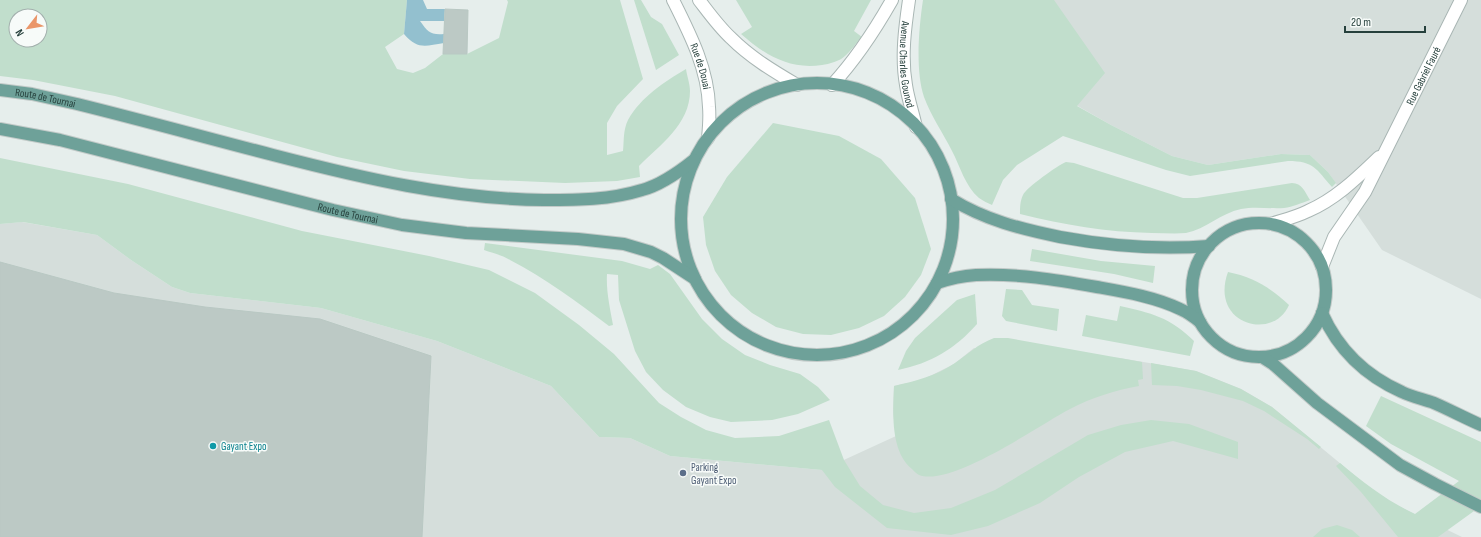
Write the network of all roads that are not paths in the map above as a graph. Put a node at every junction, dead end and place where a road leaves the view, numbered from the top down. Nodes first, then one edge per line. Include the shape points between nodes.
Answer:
1 (673, 0) edge
2 (699, 0) edge
3 (892, 0) edge
4 (909, 0) edge
5 (1461, 0) edge
6 (796, 85) junction
7 (832, 85) junction
8 (0, 90) edge
9 (916, 127) junction
10 (0, 129) edge
11 (708, 138) junction
12 (1385, 152) junction
13 (694, 160) junction
14 (951, 199) junction
15 (1271, 224) junction
16 (1209, 246) junction
17 (1322, 268) junction
18 (695, 279) junction
19 (937, 284) junction
20 (1322, 313) junction
21 (1200, 322) junction
22 (1262, 357) junction
23 (1481, 425) edge
24 (1481, 507) edge

1 - 11 street, Rue de Douai via 699,55 706,81 709,107
2 - 6 street via 718,25 740,47 761,64
3 - 7 street via 862,48
4 - 9 street, Avenue Charles Gounod via 904,42 904,72
5 - 12 street, Rue Gabriel Fauré
6 - 7 main road
6 - 11 main road via 767,93 740,107
7 - 9 main road via 859,90 884,101 907,117
8 - 13 main road, Route de Tournai via 77,104 360,177 464,196 525,200 607,198 654,186
9 - 14 main road via 942,166
10 - 18 main road, Route de Tournai via 60,140 333,210 402,225 466,233 584,239 624,244 663,258
11 - 13 main road
12 - 15 street, Rue Gabriel Fauré via 1346,187 1319,206
12 - 17 street, Rue Gabriel Fauré via 1365,192 1332,241
13 - 18 main road via 685,186 681,214 683,242
14 - 16 main road via 967,209 1002,223 1082,241 1146,248
14 - 19 main road via 951,242
15 - 16 main road via 1242,225 1223,233
15 - 17 main road via 1290,230 1298,236 1312,250
16 - 21 main road via 1198,261 1192,287 1194,305
17 - 20 main road via 1326,285
18 - 19 main road via 721,315 744,333 763,344 784,351 814,355 860,348 888,335 911,317
19 - 21 main road via 976,275 1010,275 1052,280 1159,301 1180,308
20 - 22 main road via 1314,328 1299,344 1279,354
20 - 23 main road via 1334,336 1349,355 1375,377 1404,393
21 - 22 main road via 1212,337 1226,348 1244,355
22 - 24 main road via 1400,465

